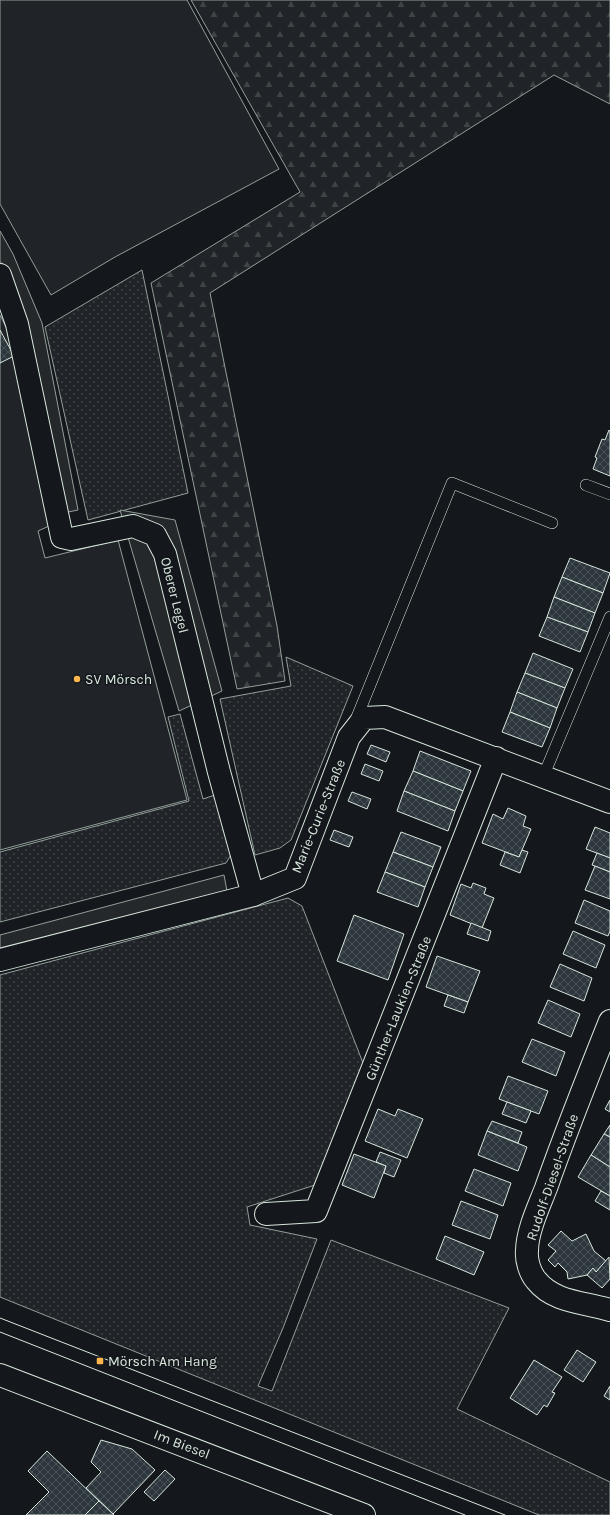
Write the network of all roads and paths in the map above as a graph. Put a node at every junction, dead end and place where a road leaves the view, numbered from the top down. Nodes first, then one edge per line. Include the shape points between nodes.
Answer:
1 (0, 275) edge
2 (586, 485) dead end
3 (610, 494) edge
4 (552, 523) dead end
5 (610, 617) edge
6 (349, 737) junction
7 (496, 758) junction
8 (543, 777) junction
9 (610, 802) edge
10 (253, 895) junction
11 (0, 960) edge
12 (610, 1021) edge
13 (266, 1214) dead end
14 (610, 1310) edge
15 (0, 1375) edge
16 (364, 1515) edge

1 - 10 street, Oberer Legel via 18,324 62,538 71,539 133,526 155,535 165,554 219,772
2 - 3 lane
4 - 6 lane via 452,483
5 - 8 lane
6 - 7 street, Marie-Curie-Straße via 364,718 385,717
6 - 10 street, Marie-Curie-Straße via 295,878
7 - 8 street, Marie-Curie-Straße
7 - 13 street, Günther-Laukien-Straße via 316,1211
8 - 9 street, Marie-Curie-Straße
10 - 11 street, Marie-Curie-Straße
12 - 14 street, Rudolf-Diesel-Straße via 564,1138 531,1230 527,1251 529,1266 536,1280 550,1292 569,1301
15 - 16 street, Im Biesel

